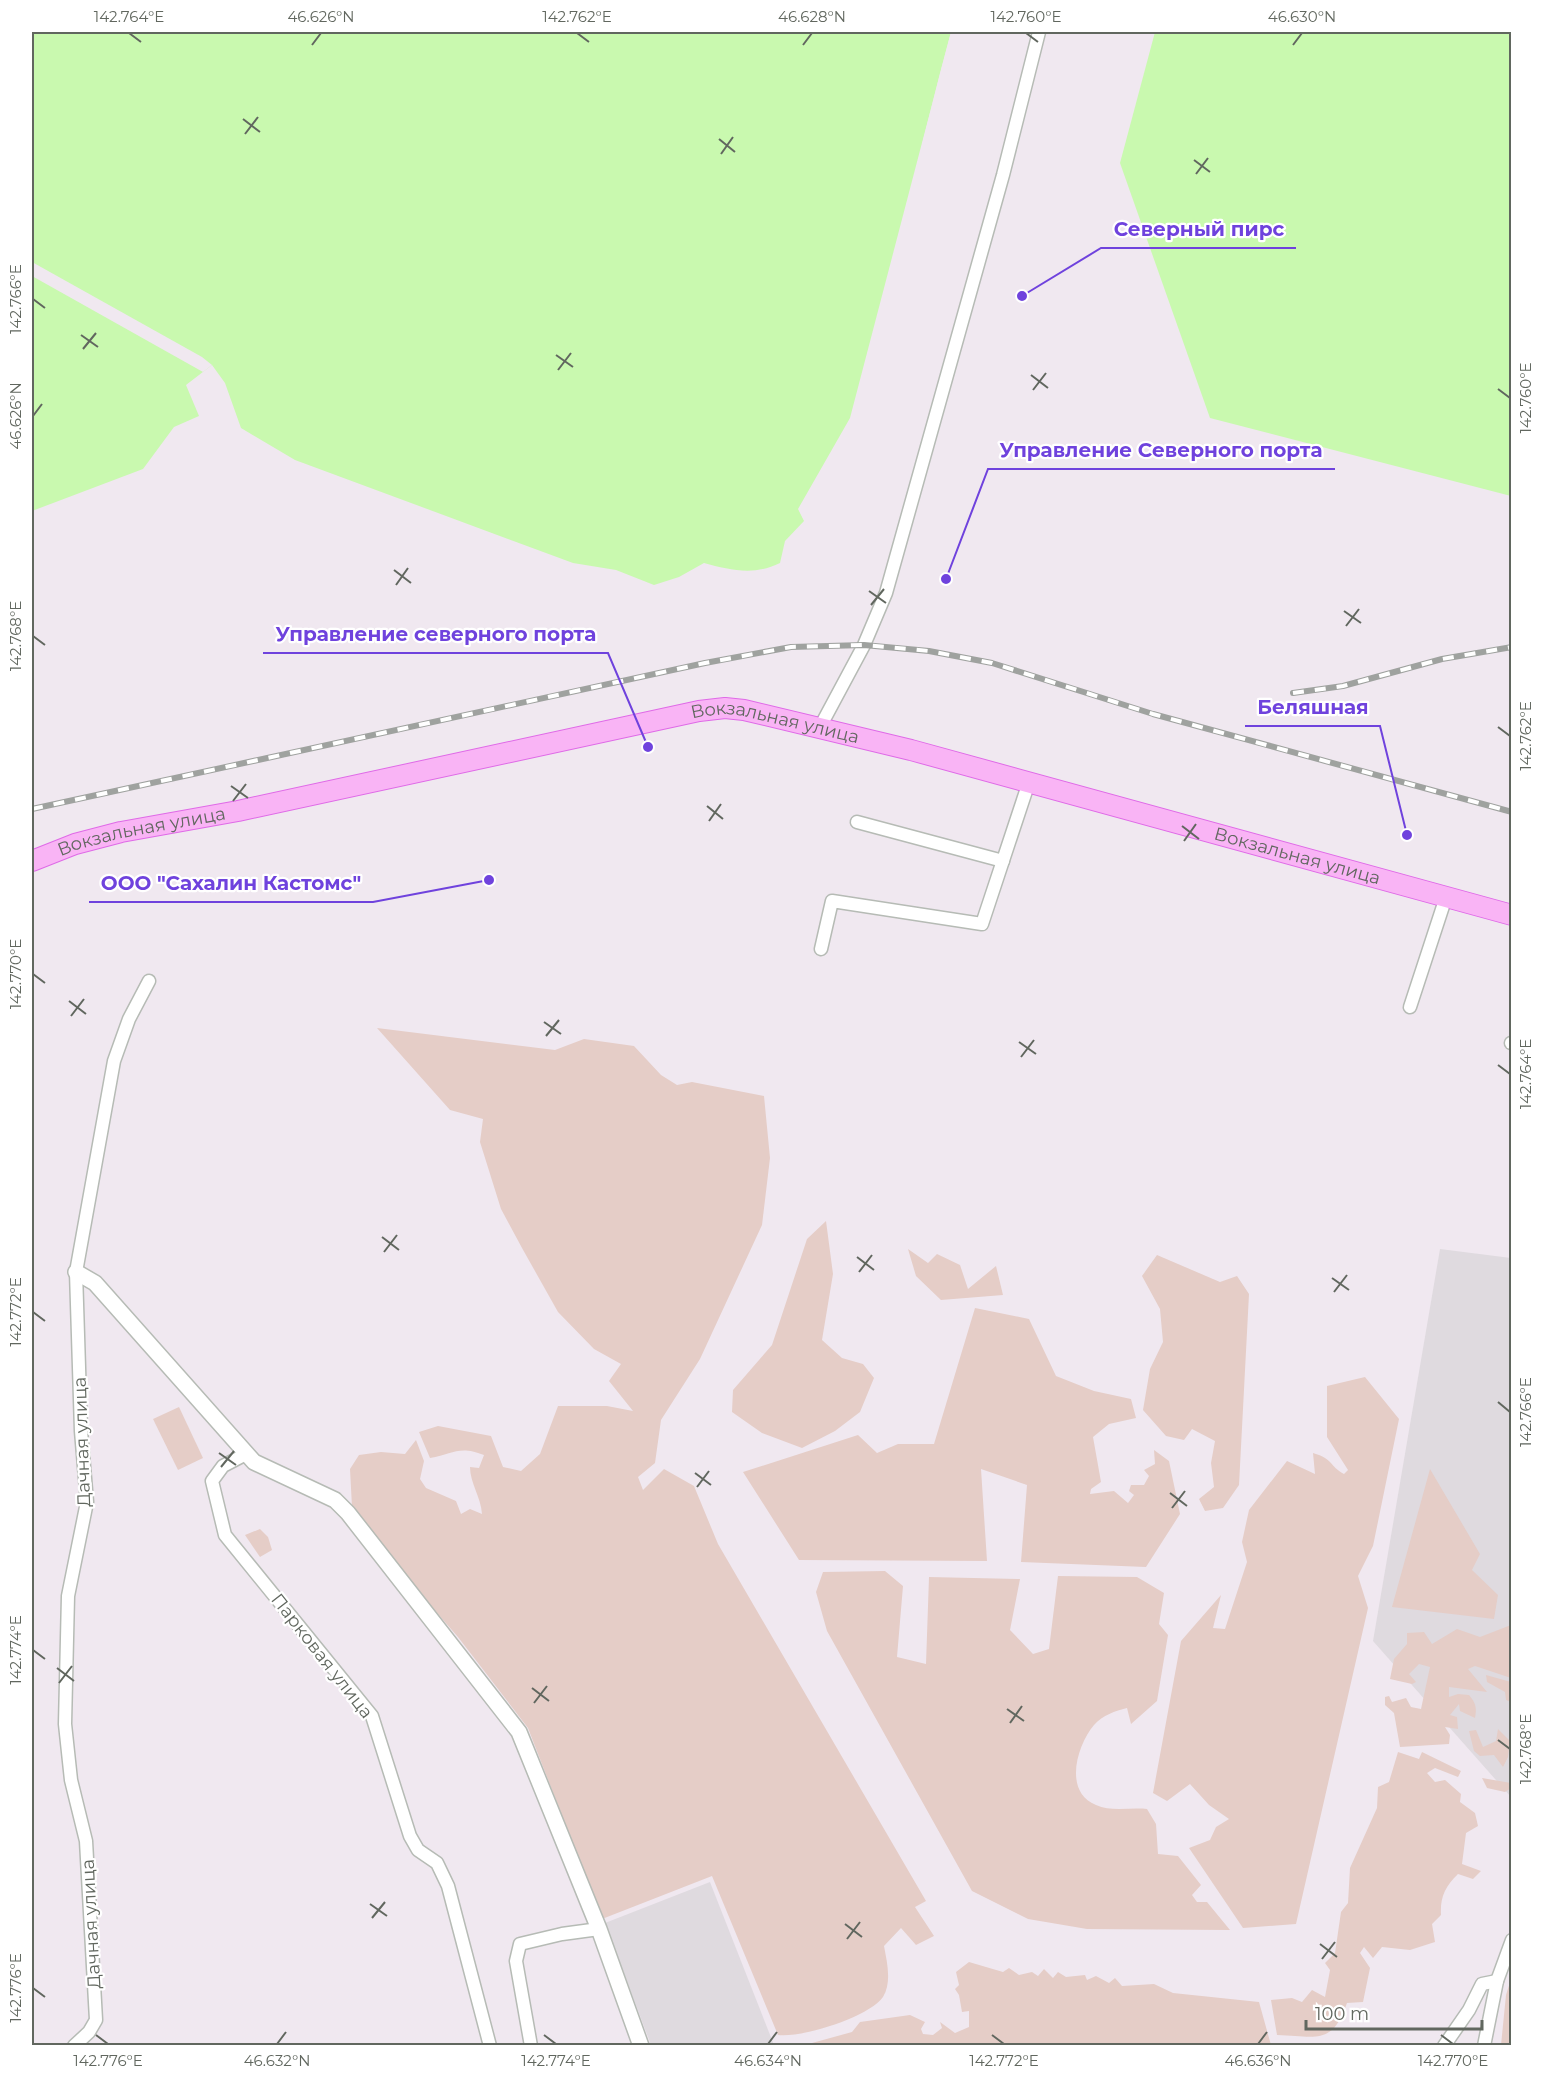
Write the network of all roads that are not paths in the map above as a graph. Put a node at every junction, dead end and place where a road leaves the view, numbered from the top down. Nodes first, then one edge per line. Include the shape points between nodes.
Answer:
1 (1039, 32) edge
2 (819, 729) junction
3 (1029, 782) junction
4 (857, 822) dead end
5 (32, 861) edge
6 (1003, 861) junction
7 (1446, 897) junction
8 (1512, 915) edge
9 (821, 949) dead end
10 (149, 981) dead end
11 (1410, 1006) dead end
12 (76, 1272) junction
13 (246, 1454) junction
14 (599, 1929) junction
15 (1512, 1940) edge
16 (1497, 1981) junction
17 (74, 2046) edge
18 (490, 2046) edge
19 (531, 2046) edge
20 (641, 2046) edge
21 (1444, 2046) edge
22 (1484, 2046) edge

1 - 2 street via 886,594
2 - 3 main road, Вокзальная улица
2 - 5 main road, Вокзальная улица via 744,710 699,711 238,811 121,832
3 - 6 street
3 - 7 main road, Вокзальная улица
4 - 6 street
6 - 9 street via 982,924 832,901
7 - 8 main road, Вокзальная улица
7 - 11 street
10 - 12 street, Дачная улица via 129,1019 114,1061
12 - 13 street via 100,1289
12 - 17 street, Дачная улица via 87,1502 68,1596 65,1724 71,1780 86,1841 96,2019
13 - 14 street via 254,1462 335,1500 483,1683 523,1741
13 - 18 street, Парковая улица via 223,1466 212,1481 225,1535 372,1716 410,1836 418,1850 437,1863 448,1886
14 - 19 street via 520,1944 516,1961
14 - 20 street
15 - 16 street
16 - 21 street via 1482,1984
16 - 22 street

